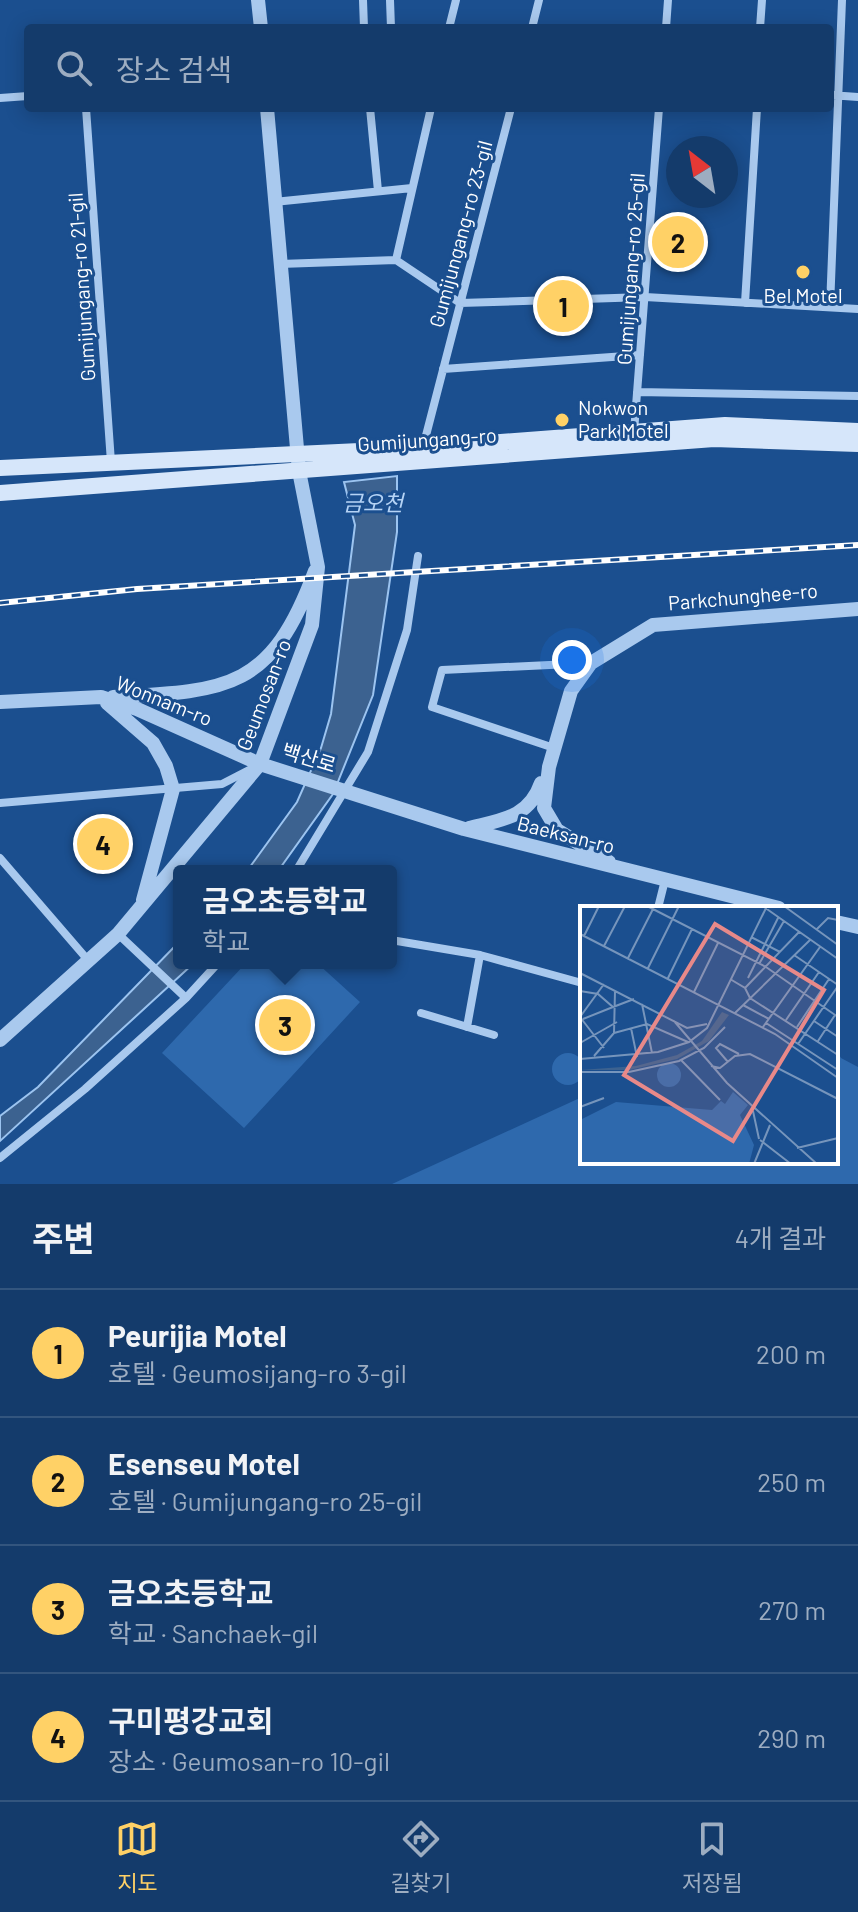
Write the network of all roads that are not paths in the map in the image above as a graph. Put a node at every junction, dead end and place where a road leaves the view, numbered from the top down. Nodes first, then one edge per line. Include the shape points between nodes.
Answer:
1 (258, 0) edge
2 (363, 0) edge
3 (390, 0) edge
4 (456, 0) edge
5 (539, 0) edge
6 (668, 0) edge
7 (762, 0) edge
8 (842, 0) edge
9 (261, 24) edge
10 (364, 24) edge
11 (391, 24) edge
12 (450, 24) edge
13 (533, 24) edge
14 (666, 24) edge
15 (760, 24) edge
16 (834, 95) edge
17 (24, 96) edge
18 (858, 97) edge
19 (0, 98) edge
20 (86, 112) edge
21 (267, 112) edge
22 (370, 112) edge
23 (430, 112) edge
24 (510, 112) edge
25 (659, 112) edge
26 (757, 112) edge
27 (834, 112) edge
28 (412, 188) junction
29 (378, 191) junction
30 (274, 202) junction
31 (396, 260) junction
32 (280, 264) junction
33 (645, 297) junction
34 (460, 303) junction
35 (745, 303) junction
36 (830, 307) junction
37 (858, 309) edge
38 (640, 355) junction
39 (443, 369) junction
40 (637, 392) junction
41 (858, 396) edge
42 (858, 431) edge
43 (634, 432) junction
44 (858, 444) edge
45 (423, 448) junction
46 (298, 462) junction
47 (111, 464) junction
48 (0, 468) edge
49 (0, 493) edge
50 (418, 556) dead end
51 (317, 563) junction
52 (858, 609) edge
53 (591, 663) junction
54 (101, 697) junction
55 (0, 702) edge
56 (554, 748) junction
57 (260, 764) junction
58 (173, 789) junction
59 (346, 790) junction
60 (0, 803) edge
61 (464, 829) junction
62 (0, 858) edge
63 (176, 865) edge
64 (300, 865) edge
65 (173, 869) edge
66 (623, 870) junction
67 (665, 880) junction
68 (658, 906) edge
69 (771, 906) edge
70 (141, 907) junction
71 (838, 923) edge
72 (858, 927) edge
73 (118, 934) junction
74 (858, 934) edge
75 (397, 941) edge
76 (480, 955) junction
77 (87, 959) junction
78 (213, 969) edge
79 (580, 982) edge
80 (186, 998) junction
81 (421, 1013) dead end
82 (467, 1027) junction
83 (3, 1031) edge
84 (494, 1035) dead end
85 (0, 1158) edge

1 - 9 street
2 - 10 street
3 - 11 street
4 - 12 street
5 - 13 street
6 - 14 street
7 - 15 street
8 - 16 street
16 - 18 street
17 - 19 street
20 - 47 street, Gumijungang-ro 21-gil
21 - 30 street, Geumosan-ro
22 - 29 street
23 - 28 street
24 - 34 street, Gumijungang-ro 23-gil
25 - 33 street, Gumijungang-ro 25-gil
26 - 35 street
27 - 36 street
28 - 29 street
28 - 31 street
29 - 30 street
30 - 32 street, Geumosan-ro
31 - 32 street
31 - 34 street
32 - 46 street, Geumosan-ro
33 - 34 street
33 - 35 street
33 - 38 street, Gumijungang-ro 25-gil
34 - 39 street, Gumijungang-ro 23-gil
35 - 36 street
36 - 37 street
38 - 39 street
38 - 40 street, Gumijungang-ro 25-gil
39 - 45 street, Gumijungang-ro 23-gil
40 - 41 street
40 - 43 street, Gumijungang-ro 25-gil
42 - 43 main road, Gumijungang-ro via 725,425
43 - 45 main road, Gumijungang-ro
44 - 46 main road, Gumijungang-ro via 714,439
45 - 46 main road, Gumijungang-ro
46 - 47 main road, Gumijungang-ro
46 - 49 main road, Gumijungang-ro
46 - 51 street, Geumosan-ro
47 - 48 main road, Gumijungang-ro
50 - 59 street via 402,643 368,752
51 - 54 street via 281,641 242,677 200,692
51 - 57 street, Geumosan-ro via 312,625
52 - 53 street, Parkchunghee-ro via 653,625
53 - 56 street, Parkchunghee-ro via 571,691
53 - 56 street via 442,670 432,707
54 - 55 street, Wonnam-ro
54 - 57 street, Wonnam-ro
54 - 58 street via 153,743
56 - 61 street via 529,807 513,817
56 - 66 street via 544,793 547,817 557,830
57 - 58 street via 222,784
57 - 59 street, 백산로
57 - 63 street, Geumosan-ro
58 - 60 street
58 - 70 street
59 - 61 street, Baeksan-ro
59 - 64 street
61 - 66 street, Baeksan-ro
62 - 77 street
65 - 70 street, Geumosan-ro
66 - 67 street, Baeksan-ro
67 - 68 street
67 - 69 street, Baeksan-ro
70 - 73 street, Geumosan-ro
71 - 72 street
71 - 74 street
73 - 77 street, Geumosan-ro
73 - 80 street
75 - 76 street
76 - 79 street
76 - 82 street
77 - 83 street, Geumosan-ro
78 - 80 street
80 - 85 street
81 - 82 street
82 - 84 street

